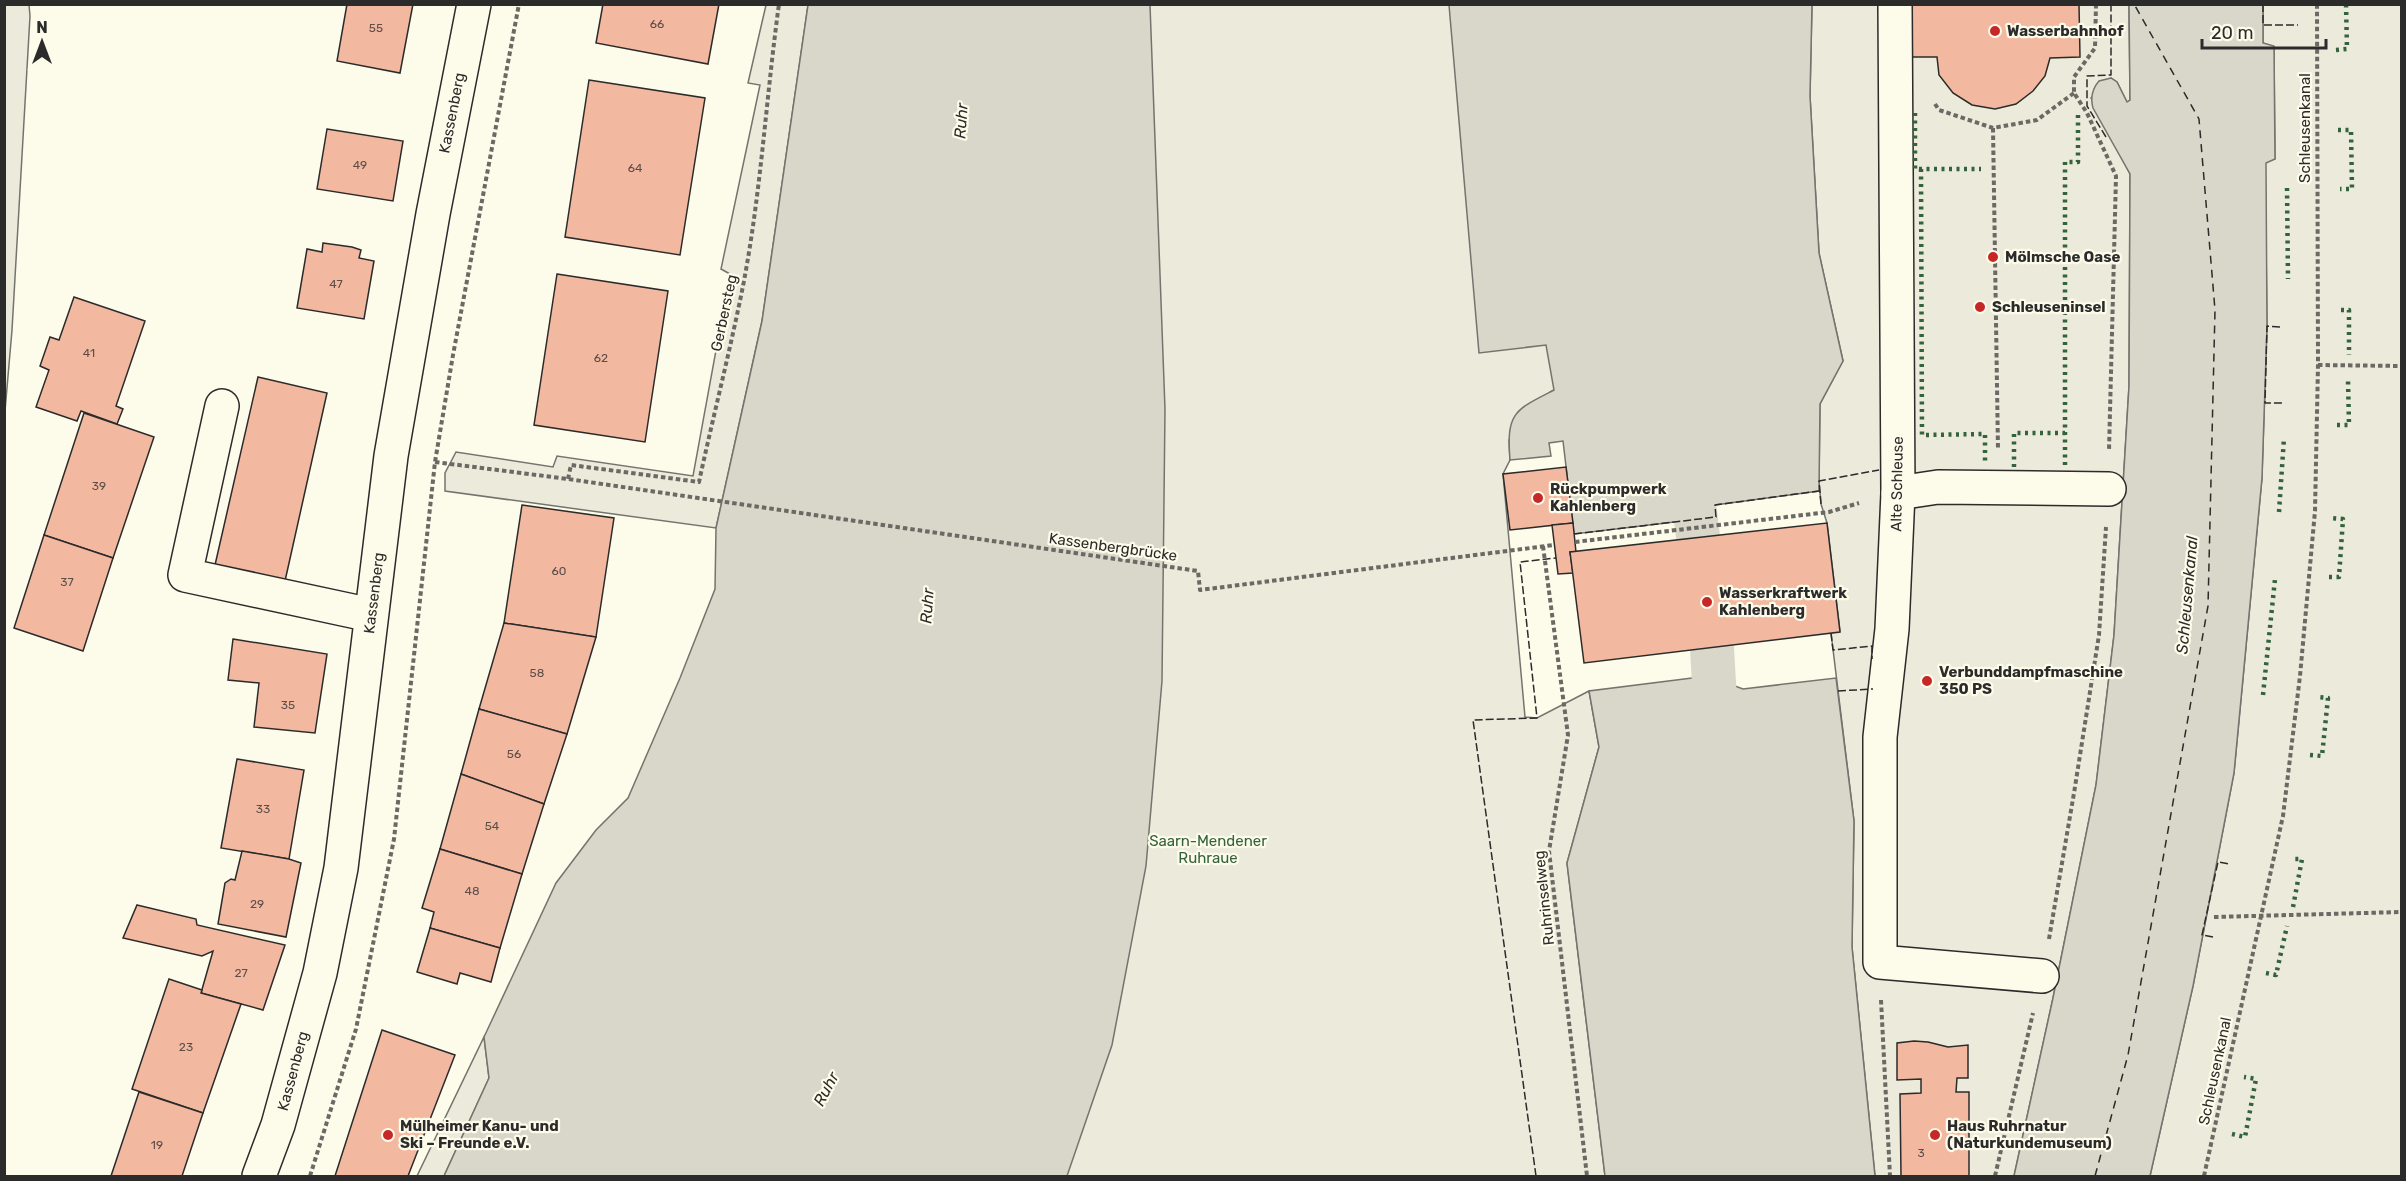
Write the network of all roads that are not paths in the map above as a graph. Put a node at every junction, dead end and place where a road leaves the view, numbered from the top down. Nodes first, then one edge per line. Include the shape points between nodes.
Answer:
1 (474, 4) edge
2 (1895, 4) edge
3 (222, 406) dead end
4 (2109, 489) road end
5 (1898, 493) junction
6 (371, 615) junction
7 (2042, 976) road end
8 (259, 1176) edge

1 - 6 main road, Kassenberg via 402,389
2 - 5 main road, Alte Schleuse
3 - 6 main road via 185,575
4 - 5 main road via 1938,487
5 - 7 main road, Alte Schleuse via 1892,629 1880,737 1880,962
6 - 8 main road, Kassenberg via 341,868 320,973 278,1125

